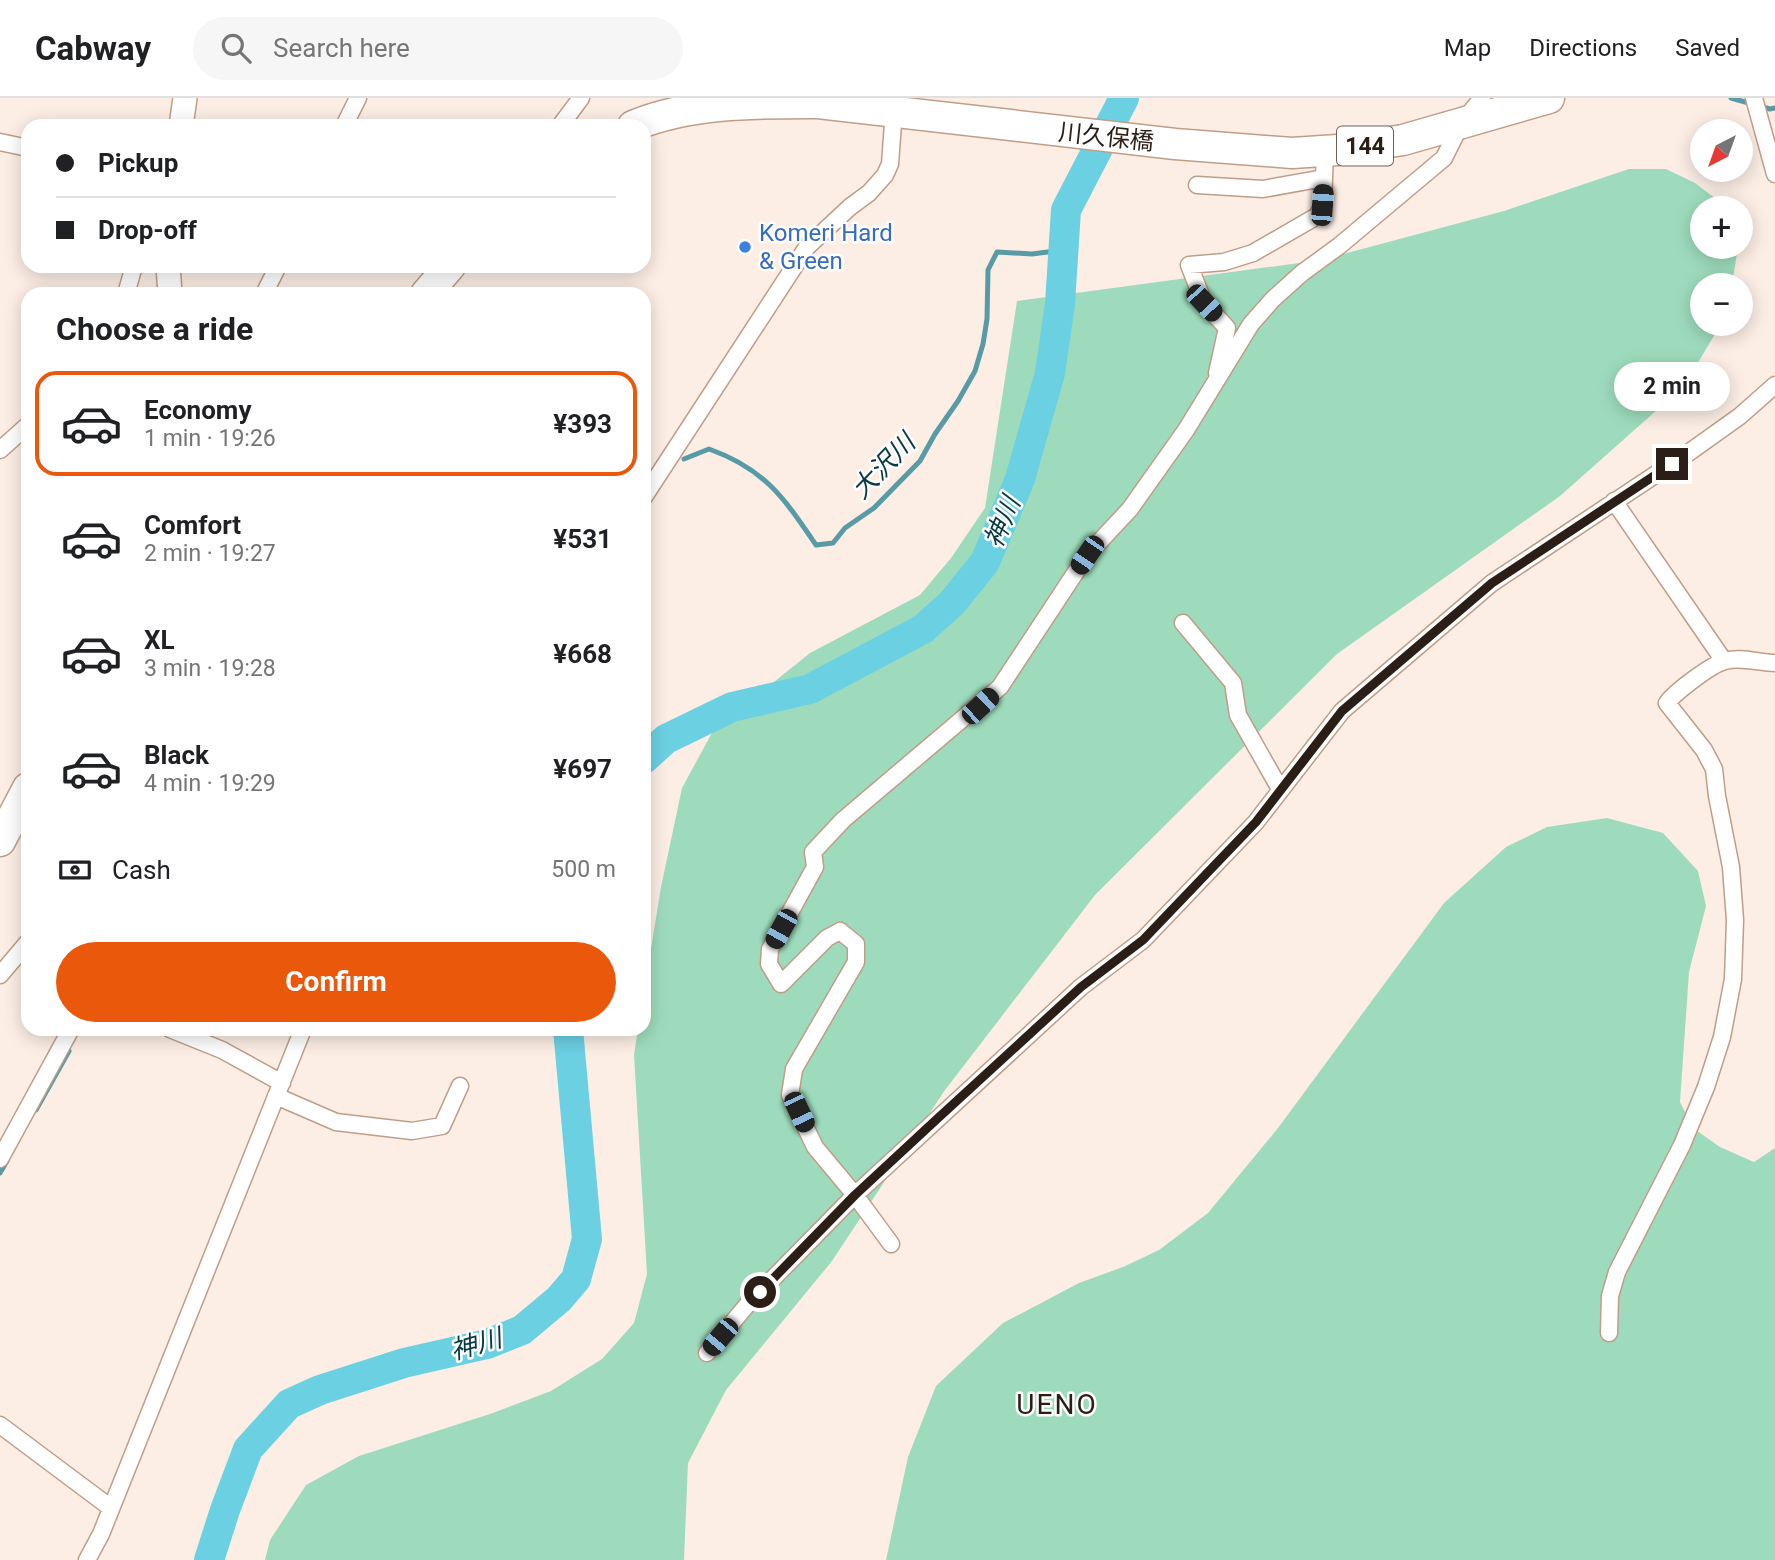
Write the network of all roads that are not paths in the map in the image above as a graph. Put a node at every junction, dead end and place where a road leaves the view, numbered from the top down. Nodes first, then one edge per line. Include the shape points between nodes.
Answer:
1 (186, 98) edge
2 (358, 98) edge
3 (581, 98) edge
4 (1482, 98) edge
5 (1549, 98) edge
6 (1754, 98) edge
7 (894, 104) edge
8 (182, 119) edge
9 (348, 119) edge
10 (565, 119) edge
11 (651, 121) edge
12 (1461, 124) junction
13 (0, 142) edge
14 (21, 146) edge
15 (1325, 164) junction
16 (1775, 174) edge
17 (1197, 185) dead end
18 (444, 273) edge
19 (432, 287) edge
20 (1775, 385) edge
21 (1214, 386) junction
22 (21, 431) edge
23 (0, 450) edge
24 (651, 486) edge
25 (1615, 501) junction
26 (1183, 623) dead end
27 (1724, 661) junction
28 (1775, 663) edge
29 (1280, 789) junction
30 (21, 801) edge
31 (0, 841) edge
32 (21, 950) edge
33 (0, 975) edge
34 (67, 1036) edge
35 (187, 1036) edge
36 (300, 1036) edge
37 (460, 1086) dead end
38 (279, 1089) junction
39 (0, 1159) edge
40 (855, 1195) junction
41 (891, 1244) dead end
42 (1609, 1333) dead end
43 (707, 1353) dead end
44 (0, 1425) edge
45 (111, 1508) junction
46 (87, 1560) edge

1 - 8 street
2 - 9 street
3 - 10 street
4 - 12 street
5 - 12 highway, 144
6 - 16 street
7 - 11 highway, 144 via 776,103 687,111
7 - 15 highway, 川久保橋 / 144 via 1037,129 1292,153
7 - 24 street via 885,175 807,247
12 - 15 highway, 144
12 - 21 street via 1444,158 1273,299 1251,324
13 - 14 street
15 - 17 street via 1263,189
15 - 21 street via 1317,216 1253,253 1224,262 1189,265 1204,303 1227,328
18 - 19 highway
20 - 25 street via 1740,416
21 - 40 street via 1130,509 1087,555 1000,687 843,820 813,852 815,867 770,949 769,964 781,984 840,931 856,944 856,961 794,1069 790,1095 815,1147
22 - 23 street
25 - 27 street
25 - 29 street via 1492,583 1396,664 1342,711
26 - 29 street via 1233,683 1238,715
27 - 28 street
27 - 42 street via 1667,703 1714,769 1731,867 1734,979 1706,1087 1682,1145 1617,1272 1610,1296
29 - 40 street via 1256,822 1143,940 1081,987
30 - 31 highway
32 - 33 street
34 - 39 street
35 - 38 street via 222,1050
36 - 38 street
37 - 38 street via 442,1126 412,1131 336,1122
38 - 45 street
40 - 41 street
40 - 43 street via 747,1305
44 - 45 street
45 - 46 street

